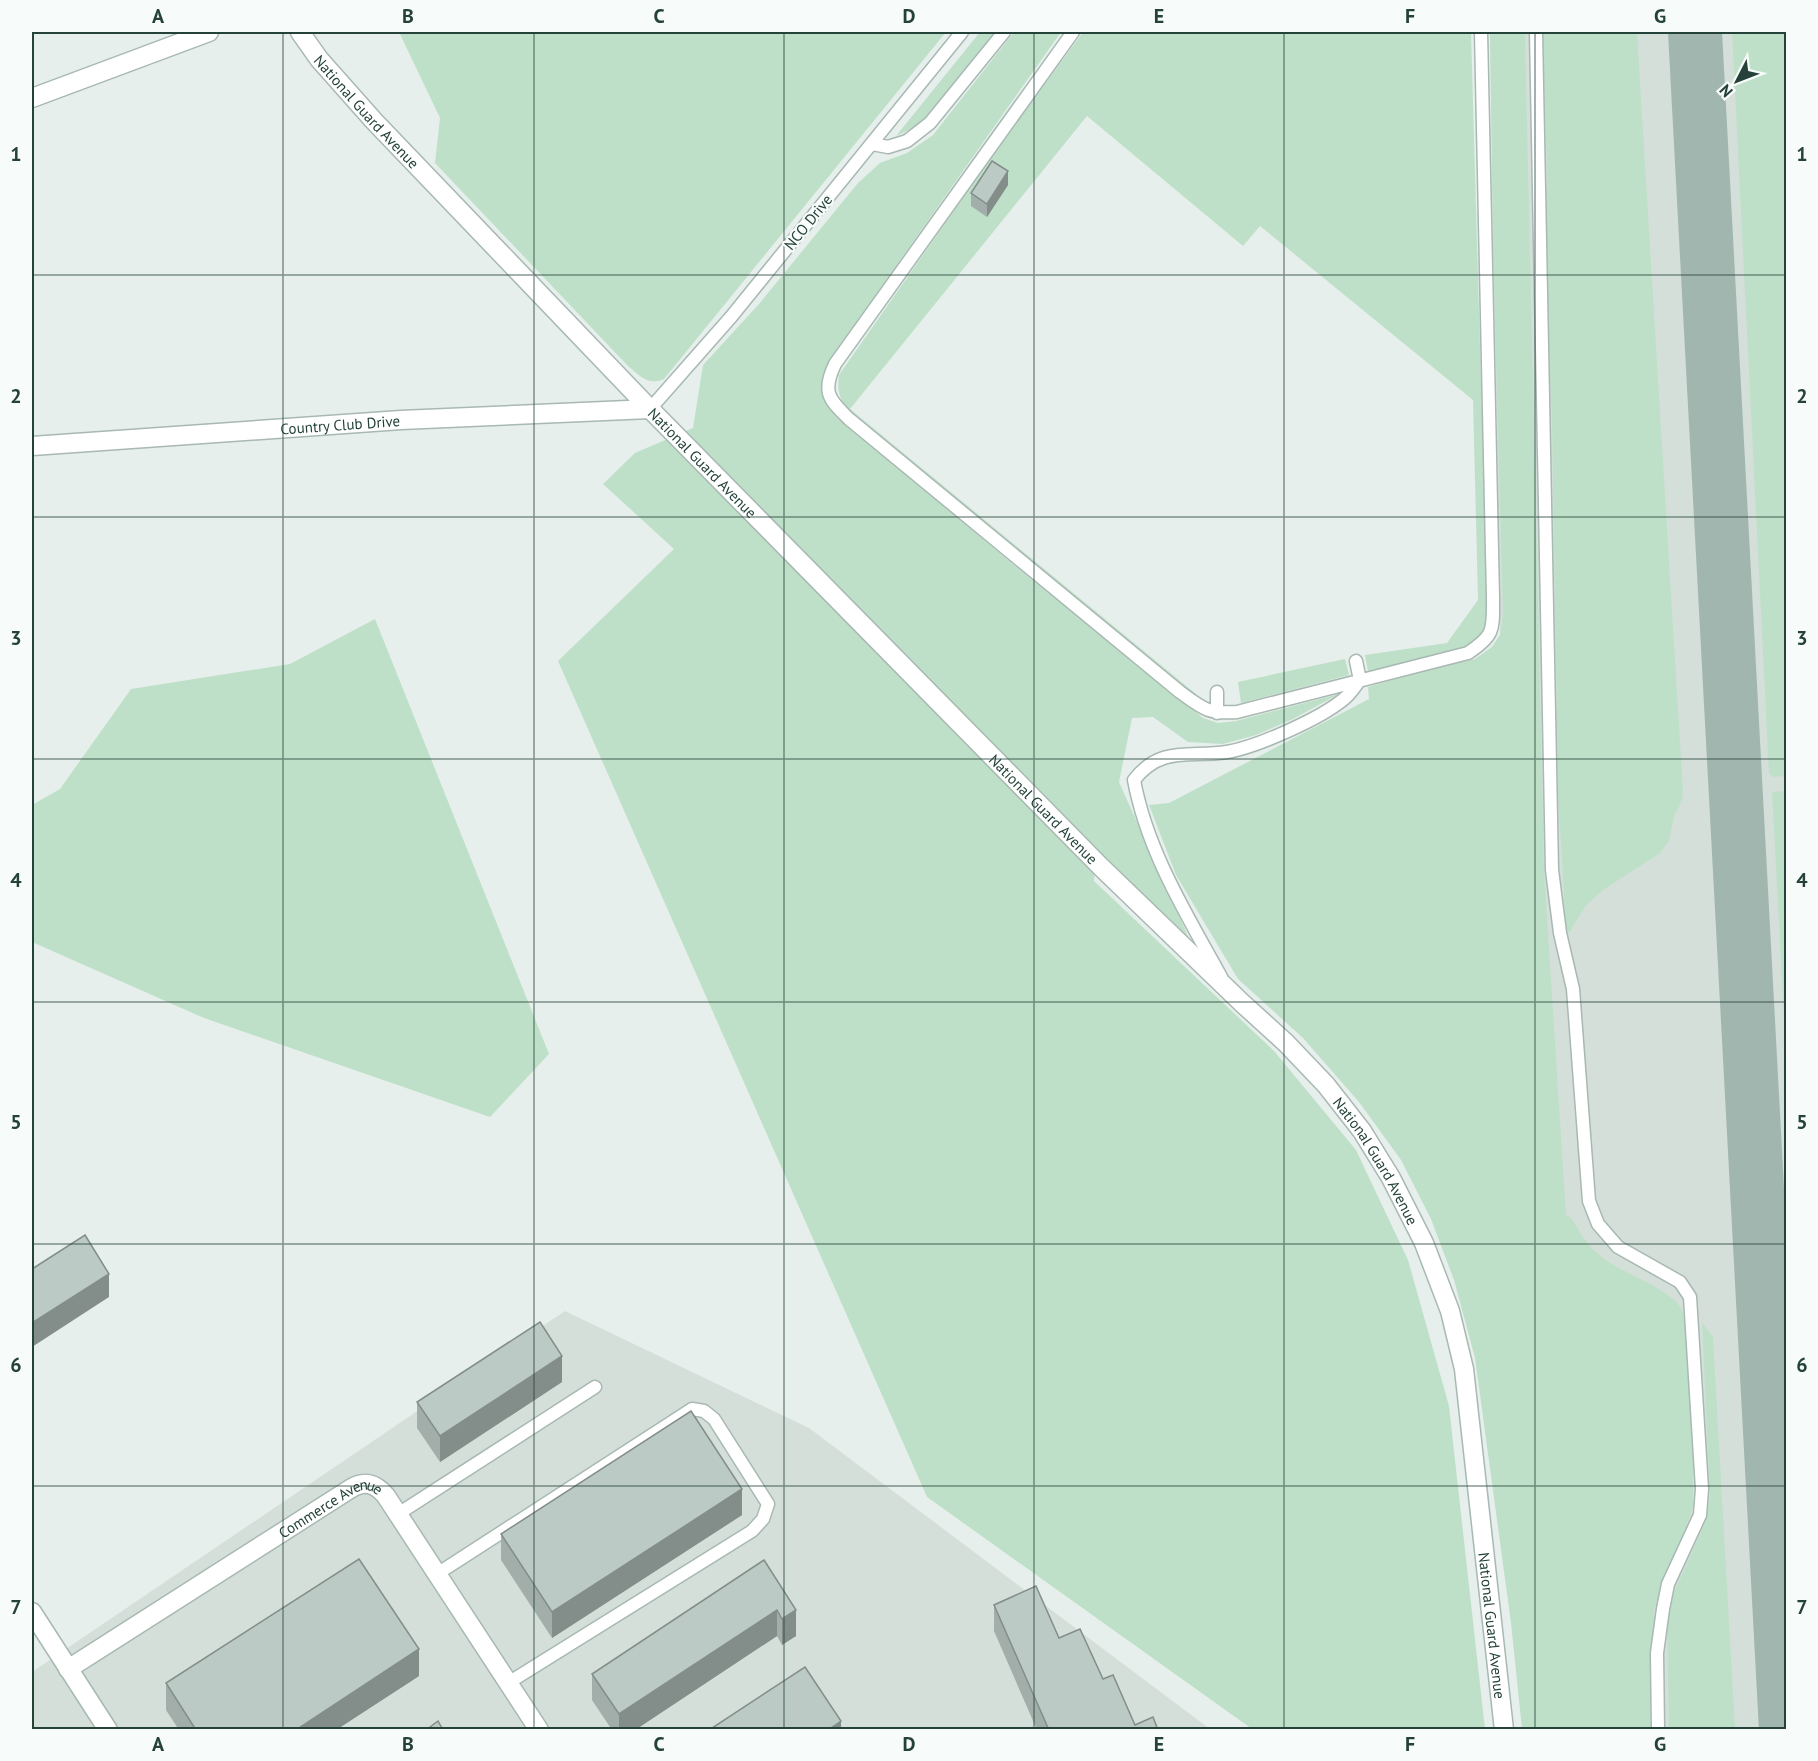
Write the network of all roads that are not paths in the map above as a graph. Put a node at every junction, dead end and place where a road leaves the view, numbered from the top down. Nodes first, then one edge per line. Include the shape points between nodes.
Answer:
1 (208, 32) edge
2 (300, 32) edge
3 (962, 32) edge
4 (1004, 32) edge
5 (1073, 32) edge
6 (1481, 32) edge
7 (1536, 32) edge
8 (32, 98) edge
9 (872, 144) junction
10 (650, 409) junction
11 (32, 446) edge
12 (1356, 661) dead end
13 (1360, 680) junction
14 (1217, 692) dead end
15 (1217, 713) junction
16 (1228, 989) junction
17 (595, 1387) dead end
18 (398, 1514) junction
19 (437, 1574) junction
20 (32, 1612) edge
21 (69, 1669) junction
22 (508, 1683) junction
23 (108, 1730) edge
24 (539, 1730) edge
25 (1504, 1730) edge
26 (1658, 1730) edge

1 - 8 street
2 - 10 street, National Guard Avenue via 374,121
3 - 9 lane, NCO Drive
4 - 9 lane via 930,123 907,141 888,147
5 - 15 lane via 835,364 828,378 828,394 849,419 1180,692
6 - 13 lane via 1493,622 1487,641 1468,653
7 - 26 lane via 1552,870 1560,933 1573,989 1589,1201 1598,1224 1618,1247 1680,1282 1690,1297 1695,1346 1700,1515 1668,1584 1663,1609 1657,1653
9 - 10 lane, NCO Drive via 731,317
10 - 11 street, Country Club Drive via 401,420
10 - 16 street, National Guard Avenue via 1092,858
12 - 13 lane
13 - 15 lane via 1237,712
13 - 16 lane via 1346,697 1321,715 1289,730 1227,752 1160,758 1144,767 1134,780 1139,806 1162,864
14 - 15 lane
16 - 25 street, National Guard Avenue via 1326,1084 1362,1131 1424,1243 1450,1311 1464,1369
17 - 18 lane
18 - 19 street, Commerce Avenue
18 - 21 street, Commerce Avenue via 377,1486 356,1485
19 - 22 street, Commerce Avenue
19 - 22 lane via 692,1409 704,1411 714,1419 768,1504 763,1520 752,1531
20 - 21 street
21 - 23 street
22 - 24 street, Commerce Avenue

